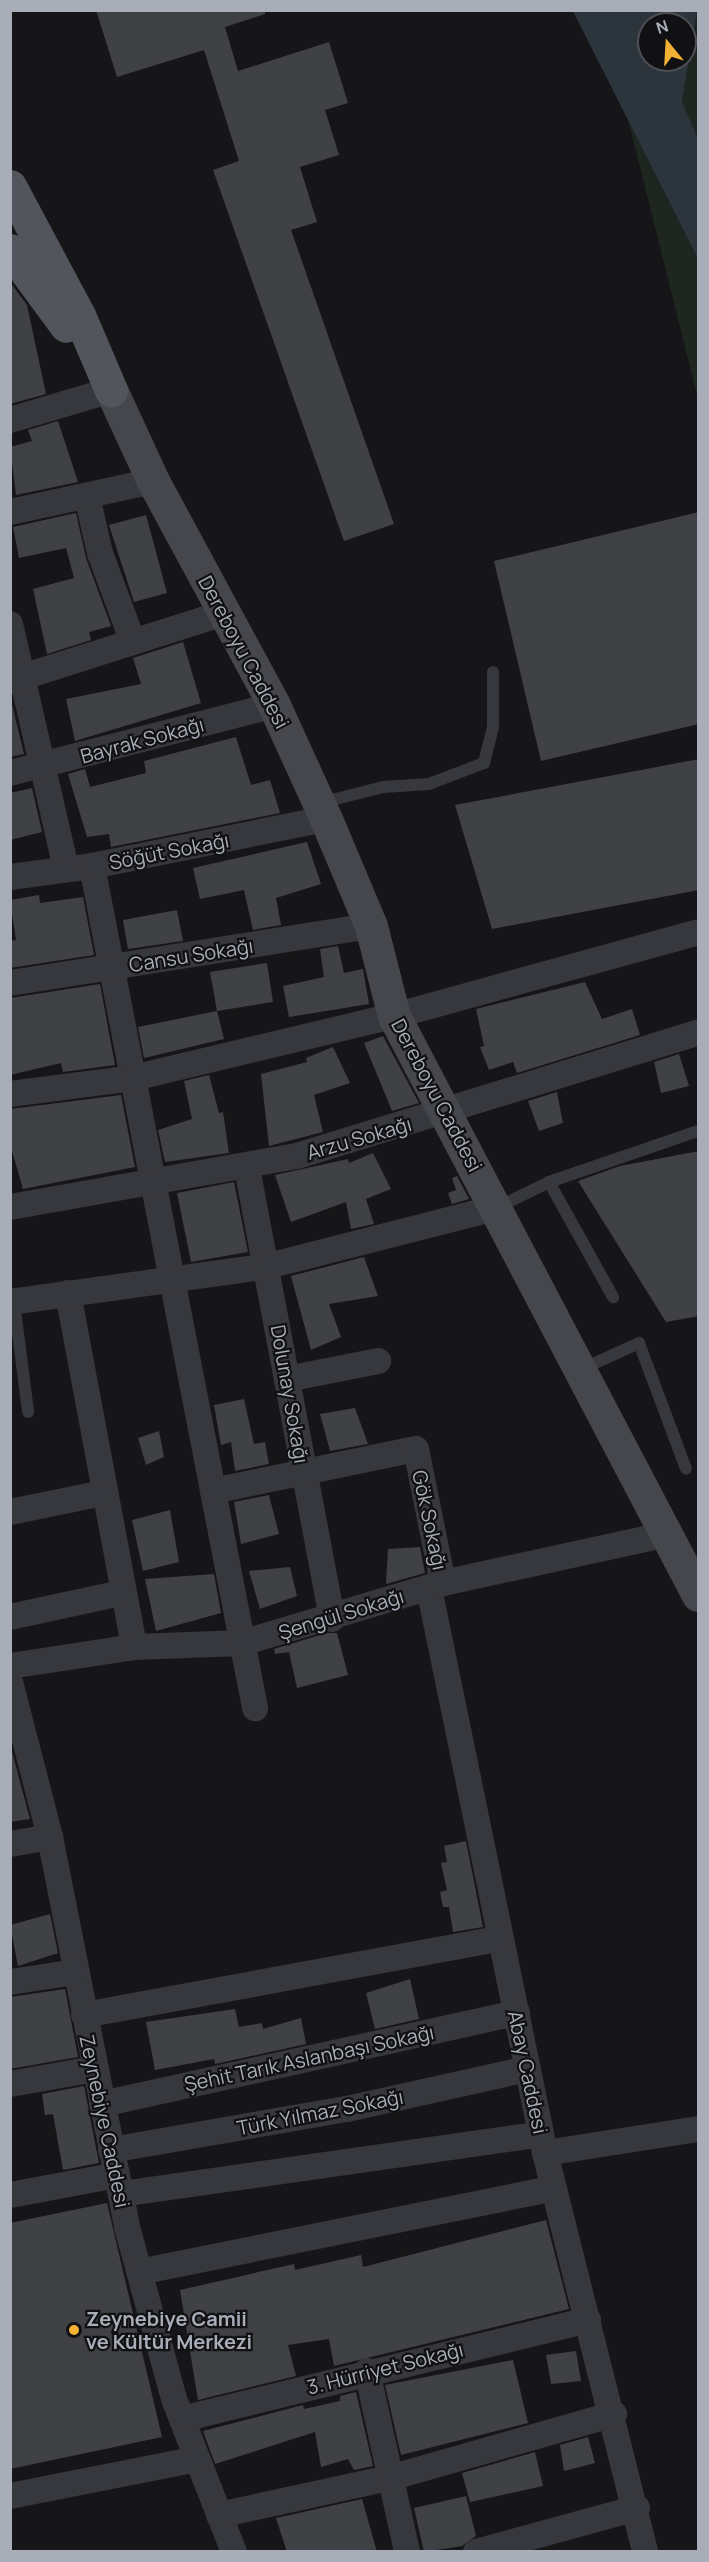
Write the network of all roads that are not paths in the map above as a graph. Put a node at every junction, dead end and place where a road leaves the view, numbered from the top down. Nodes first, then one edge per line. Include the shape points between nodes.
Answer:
1 (10, 186) edge
2 (10, 250) edge
3 (111, 390) junction
4 (10, 420) edge
5 (153, 481) junction
6 (87, 496) junction
7 (10, 512) edge
8 (224, 614) junction
9 (10, 624) edge
10 (132, 642) junction
11 (493, 672) dead end
12 (16, 678) edge
13 (274, 705) junction
14 (41, 768) junction
15 (10, 773) edge
16 (322, 811) junction
17 (92, 867) junction
18 (66, 868) junction
19 (10, 877) edge
20 (371, 926) junction
21 (699, 932) edge
22 (111, 968) junction
23 (10, 983) edge
24 (394, 1016) junction
25 (699, 1033) edge
26 (132, 1078) junction
27 (10, 1094) edge
28 (446, 1114) junction
29 (699, 1131) edge
30 (247, 1168) junction
31 (549, 1182) junction
32 (153, 1184) junction
33 (10, 1207) edge
34 (496, 1208) junction
35 (268, 1266) junction
36 (174, 1277) junction
37 (68, 1293) junction
38 (613, 1297) dead end
39 (12, 1302) edge
40 (17, 1361) edge
41 (378, 1361) dead end
42 (581, 1369) junction
43 (287, 1379) junction
44 (28, 1412) dead end
45 (686, 1469) dead end
46 (304, 1471) junction
47 (213, 1491) junction
48 (103, 1493) junction
49 (10, 1512) edge
50 (667, 1534) junction
51 (436, 1585) junction
52 (121, 1593) junction
53 (699, 1595) edge
54 (10, 1617) edge
55 (332, 1619) junction
56 (242, 1643) junction
57 (134, 1647) junction
58 (10, 1666) edge
59 (10, 1682) edge
60 (255, 1708) dead end
61 (50, 1837) junction
62 (10, 1844) edge
63 (499, 1939) junction
64 (75, 1972) junction
65 (10, 1982) edge
66 (517, 2013) junction
67 (84, 2015) junction
68 (94, 2069) junction
69 (528, 2069) junction
70 (10, 2084) edge
71 (102, 2104) junction
72 (699, 2129) edge
73 (543, 2143) junction
74 (116, 2173) junction
75 (554, 2188) junction
76 (10, 2195) edge
77 (139, 2272) junction
78 (588, 2320) junction
79 (368, 2371) junction
80 (614, 2414) junction
81 (182, 2419) junction
82 (197, 2458) junction
83 (393, 2477) junction
84 (10, 2496) edge
85 (637, 2508) junction
86 (219, 2515) junction
87 (234, 2552) edge
88 (407, 2552) edge
89 (476, 2552) edge
90 (645, 2552) edge

1 - 3 main road via 79,315
2 - 3 main road
3 - 4 street
3 - 5 main road, Dereboyu Caddesi
5 - 6 street
5 - 8 main road, Dereboyu Caddesi
6 - 7 street
6 - 10 street via 100,553
8 - 10 street
8 - 13 main road, Dereboyu Caddesi
9 - 12 street
10 - 12 street
11 - 16 lane via 493,727 484,763 429,784 383,788
12 - 14 street
13 - 14 street, Bayrak Sokağı
13 - 16 main road, Dereboyu Caddesi
14 - 15 street, Bayrak Sokağı
14 - 18 street
16 - 17 street, Söğüt Sokağı
16 - 20 main road, Dereboyu Caddesi
17 - 18 street, Söğüt Sokağı
17 - 22 street
18 - 19 street, Söğüt Sokağı
20 - 22 street, Cansu Sokağı
20 - 24 main road, Dereboyu Caddesi
21 - 24 street
22 - 23 street, Cansu Sokağı
22 - 26 street
24 - 26 street
24 - 28 main road, Dereboyu Caddesi
25 - 28 street, Arzu Sokağı
26 - 27 street
26 - 32 street
28 - 30 street, Arzu Sokağı
28 - 34 main road, Dereboyu Caddesi
29 - 31 lane
30 - 32 street, Arzu Sokağı
30 - 35 street, Dolunay Sokağı
31 - 34 lane
31 - 38 lane
32 - 33 street, Arzu Sokağı
32 - 36 street
34 - 35 street
34 - 42 main road, Dereboyu Caddesi
35 - 36 street
35 - 43 street, Dolunay Sokağı
36 - 37 street
36 - 47 street
37 - 39 street
37 - 48 street
39 - 40 lane
40 - 44 lane
41 - 43 street
42 - 45 lane via 639,1343
42 - 50 main road, Dereboyu Caddesi
43 - 46 street, Dolunay Sokağı
46 - 47 street, Gök Sokağı
46 - 51 street, Gök Sokağı via 416,1449
46 - 55 street, Dolunay Sokağı
47 - 56 street
48 - 49 street
48 - 52 street
50 - 51 street, Şengül Sokağı
50 - 53 main road, Dereboyu Caddesi
51 - 55 street, Şengül Sokağı
51 - 63 street, Abay Caddesi
52 - 54 street
52 - 57 street
55 - 56 street, Şengül Sokağı
56 - 57 street, Şengül Sokağı
56 - 60 street
57 - 58 street, Şengül Sokağı
59 - 61 street, Zeynebiye Caddesi
61 - 62 street
61 - 64 street, Zeynebiye Caddesi
63 - 66 street, Abay Caddesi
63 - 67 street
64 - 65 street
64 - 67 street, Zeynebiye Caddesi
66 - 69 street, Abay Caddesi
66 - 71 street, Şehit Tarık Aslanbaşı Sokağı
67 - 68 street, Zeynebiye Caddesi
68 - 70 street
68 - 71 street, Zeynebiye Caddesi
69 - 73 street, Abay Caddesi
69 - 74 street, Türk Yılmaz Sokağı via 347,2109
71 - 74 street, Zeynebiye Caddesi
72 - 73 street
73 - 74 street
73 - 75 street, Abay Caddesi
74 - 76 street
74 - 77 street, Zeynebiye Caddesi
75 - 77 street
75 - 78 street, Abay Caddesi
77 - 81 street, Zeynebiye Caddesi
78 - 79 street, 3. Hürriyet Sokağı
78 - 80 street, Abay Caddesi
79 - 81 street, 3. Hürriyet Sokağı
79 - 83 street
80 - 83 street
80 - 85 street, Abay Caddesi
81 - 82 street, Zeynebiye Caddesi
82 - 84 street
82 - 86 street, Zeynebiye Caddesi
83 - 86 street
83 - 88 street
85 - 89 street
85 - 90 street, Abay Caddesi
86 - 87 street, Zeynebiye Caddesi

